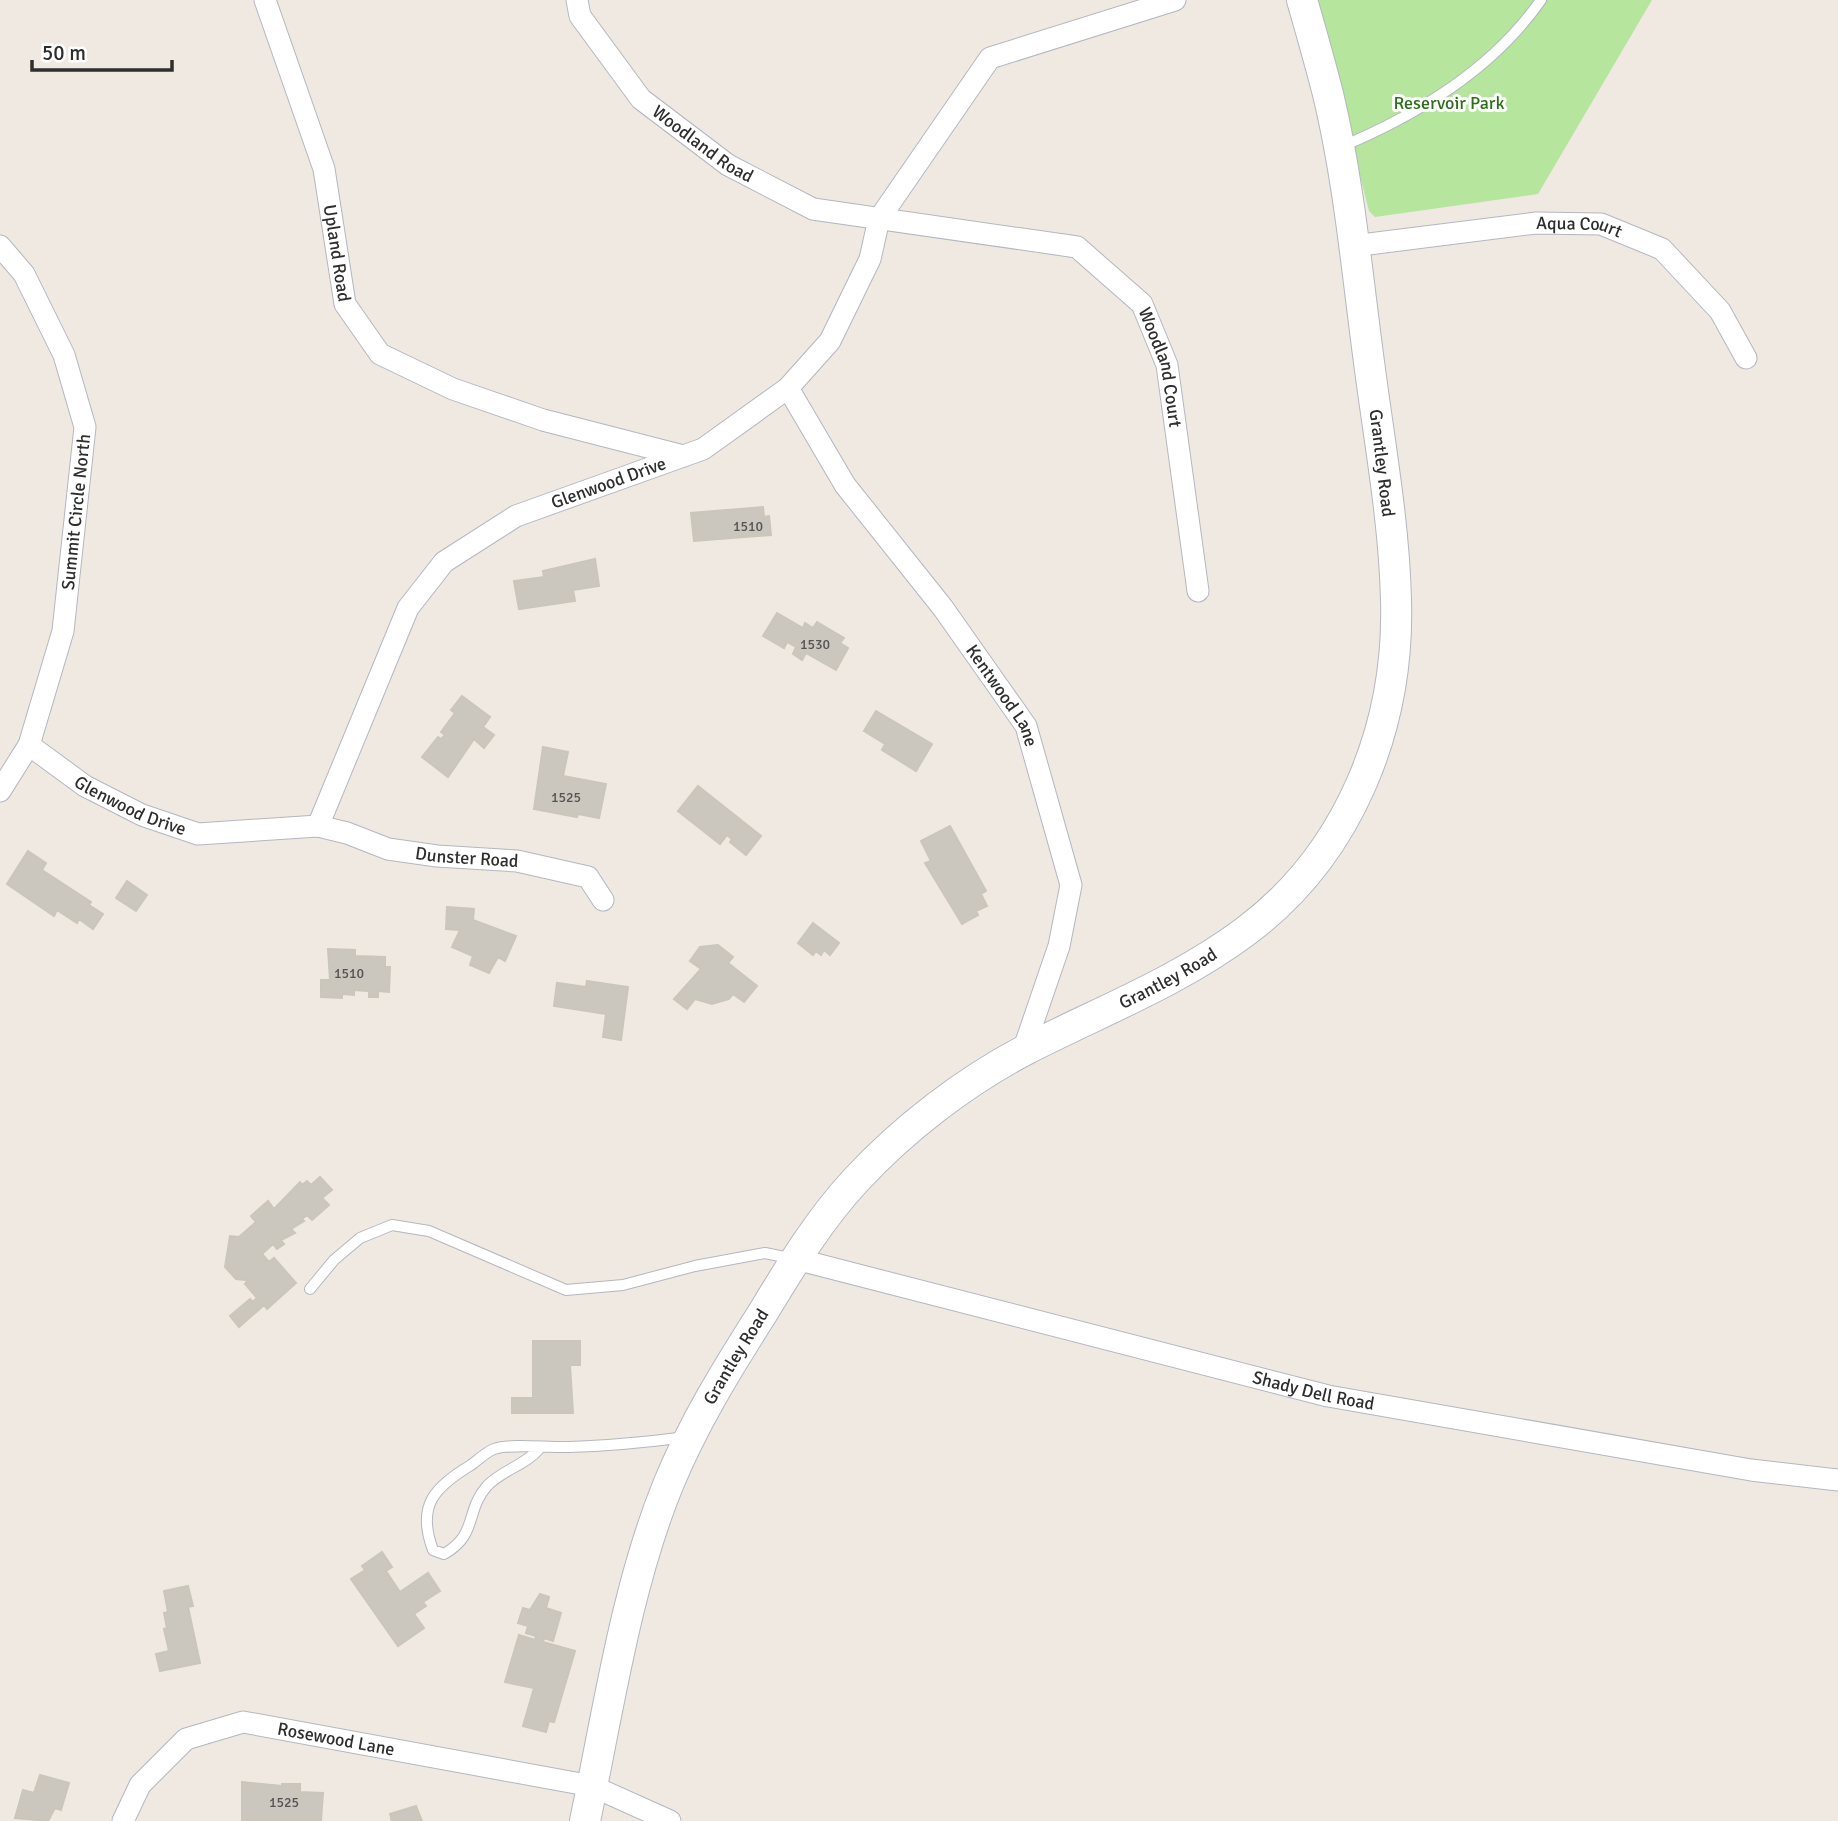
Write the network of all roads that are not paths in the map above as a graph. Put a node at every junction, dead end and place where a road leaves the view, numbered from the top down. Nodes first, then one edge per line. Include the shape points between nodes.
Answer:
1 (265, 0) edge
2 (577, 0) edge
3 (1175, 0) edge
4 (1302, 0) edge
5 (1541, 0) edge
6 (1337, 149) junction
7 (879, 219) junction
8 (0, 246) edge
9 (1353, 246) junction
10 (1746, 358) dead end
11 (788, 388) junction
12 (683, 456) junction
13 (1198, 591) dead end
14 (29, 746) junction
15 (0, 791) edge
16 (318, 826) junction
17 (603, 900) dead end
18 (1023, 1051) junction
19 (796, 1259) junction
20 (310, 1289) dead end
21 (689, 1437) junction
22 (540, 1448) junction
23 (1838, 1480) edge
24 (592, 1786) junction
25 (123, 1821) edge
26 (585, 1821) edge
27 (670, 1821) edge

1 - 12 street, Upland Road via 324,170 345,304 380,354 453,390 543,420
2 - 7 street, Woodland Road via 580,16 641,99 728,166 813,209
3 - 7 street, Glenwood Drive via 990,58
4 - 6 street, Grantley Road via 1329,98
5 - 6 lane via 1508,40 1456,84 1387,127
6 - 9 street, Grantley Road
7 - 11 street, Glenwood Drive via 870,259 830,341
7 - 13 street, Woodland Court via 1077,247 1142,304 1167,365
8 - 14 street, Summit Circle North via 24,274 64,355 85,427 63,631
9 - 10 street, Aqua Court via 1536,223 1601,224 1662,249 1720,311
9 - 18 street, Grantley Road via 1396,599 1386,711 1355,799 1331,841 1284,900 1201,963
11 - 12 street, Glenwood Drive via 702,449
11 - 18 street, Kentwood Lane via 845,485 943,608 1026,726 1071,885 1059,946
12 - 16 street, Glenwood Drive via 516,516 444,562 408,608
14 - 15 street, Summit Circle North
14 - 16 street, Glenwood Drive via 85,786 142,815 198,834
16 - 17 street, Dunster Road via 388,849 517,861 588,877
18 - 19 street, Grantley Road via 899,1137 853,1182
19 - 20 lane via 765,1253 623,1285 566,1290 429,1231 391,1225 360,1238
19 - 21 street, Grantley Road
19 - 23 street, Shady Dell Road via 1328,1396 1751,1470
21 - 22 lane
21 - 24 street, Grantley Road via 648,1541
22 - 22 lane via 494,1449 443,1482 430,1499 426,1532 433,1550 444,1554 462,1544 487,1486 531,1459
24 - 25 street, Rosewood Lane via 243,1722 186,1739 140,1785
24 - 26 street, Grantley Road
24 - 27 street, Rosewood Lane

